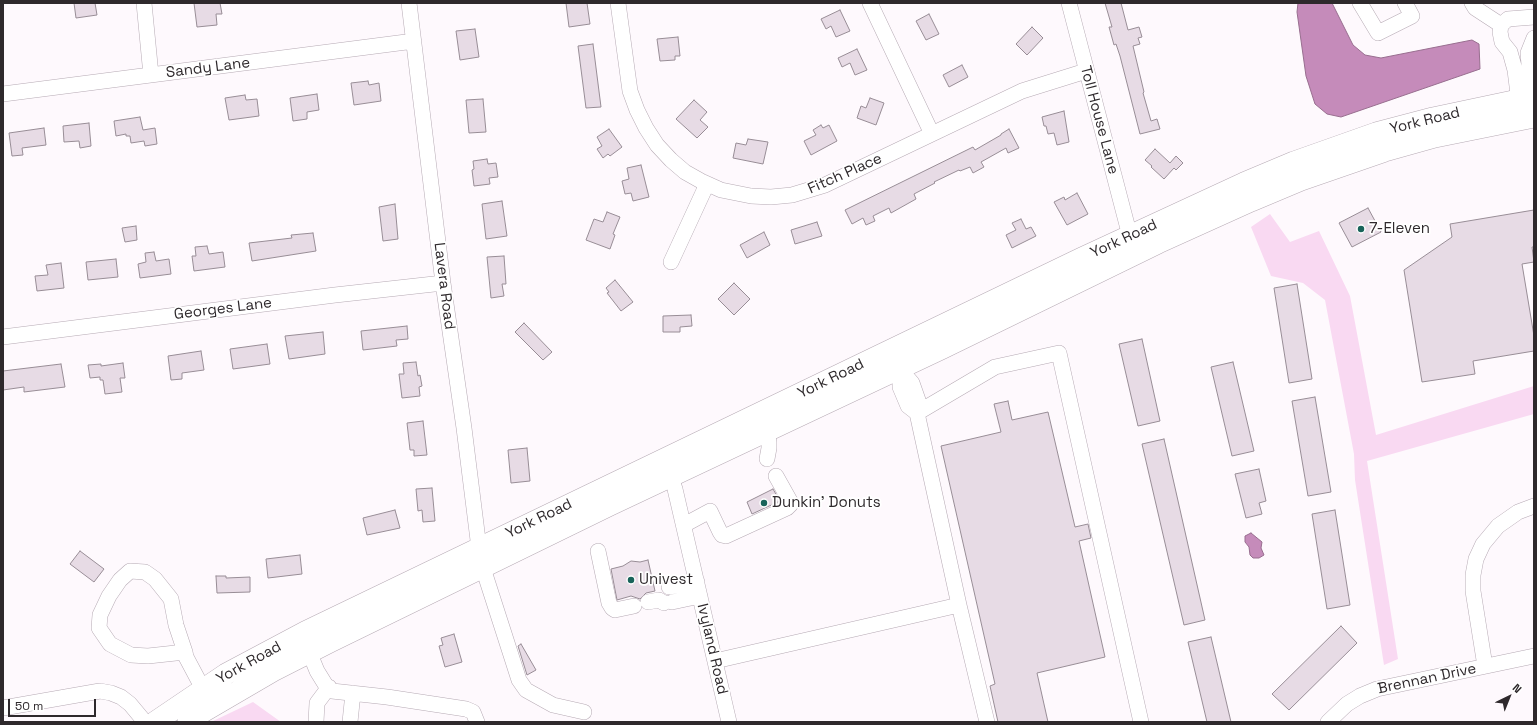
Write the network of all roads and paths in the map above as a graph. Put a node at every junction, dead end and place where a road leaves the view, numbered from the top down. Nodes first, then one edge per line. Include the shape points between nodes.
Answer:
1 (144, 3) edge
2 (409, 3) edge
3 (618, 3) edge
4 (870, 3) edge
5 (1069, 3) edge
6 (1360, 3) edge
7 (1405, 3) edge
8 (1472, 3) edge
9 (1527, 17) edge
10 (1500, 25) junction
11 (1533, 39) edge
12 (414, 41) junction
13 (1086, 71) junction
14 (152, 75) junction
15 (3, 94) edge
16 (1529, 108) edge
17 (932, 134) junction
18 (707, 184) junction
19 (1133, 246) junction
20 (672, 262) dead end
21 (443, 283) junction
22 (3, 337) edge
23 (895, 359) junction
24 (917, 413) junction
25 (763, 422) junction
26 (767, 459) dead end
27 (668, 468) junction
28 (776, 476) dead end
29 (1534, 506) edge
30 (684, 525) junction
31 (479, 548) junction
32 (598, 551) dead end
33 (483, 568) junction
34 (698, 589) junction
35 (959, 605) junction
36 (305, 643) junction
37 (185, 652) junction
38 (1534, 656) edge
39 (715, 661) junction
40 (1486, 666) junction
41 (328, 687) junction
42 (203, 689) junction
43 (353, 693) junction
44 (3, 708) edge
45 (584, 712) dead end
46 (145, 722) edge
47 (155, 722) edge
48 (188, 722) edge
49 (316, 722) edge
50 (350, 722) edge
51 (477, 722) edge
52 (728, 722) edge
53 (987, 722) edge
54 (1141, 722) edge
55 (1328, 722) edge

1 - 14 street
2 - 12 street, Lavera Road
3 - 18 street, Fitch Place via 628,81 637,110 657,145 671,160 685,172
4 - 17 street
5 - 13 street, Toll House Lane
6 - 7 street via 1378,34 1412,16
8 - 10 street via 1475,8
9 - 10 street via 1508,19
9 - 11 street
10 - 16 street via 1502,42 1510,52
11 - 16 street via 1528,53
12 - 14 street, Sandy Lane
12 - 21 street, Lavera Road
13 - 17 street, Fitch Place via 1022,91
13 - 19 street, Toll House Lane
14 - 15 street, Sandy Lane
16 - 19 highway, York Road via 1433,118 1376,133 1294,162 1214,208
17 - 18 street, Fitch Place via 825,185 804,192 772,197 751,196 731,193
18 - 20 street
19 - 23 highway, York Road
21 - 22 street, Georges Lane
21 - 31 street, Lavera Road
23 - 24 street via 912,383 919,403
23 - 25 highway, York Road
24 - 35 street
24 - 54 street via 995,367 1058,353
25 - 26 street via 769,448
25 - 27 highway, York Road
27 - 30 street, Ivyland Road
27 - 31 highway, York Road
27 - 33 highway, York Road
28 - 30 street via 790,500 791,504 785,509 726,536 720,532 710,511
29 - 40 street via 1518,512 1498,526 1483,544 1476,559 1473,591
30 - 34 street, Ivyland Road
31 - 33 street, Lavera Road
31 - 36 highway, York Road
32 - 34 street via 609,603 615,610
33 - 36 highway, York Road
33 - 45 street, Lavera Road via 519,680 526,690 552,705
34 - 39 street, Ivyland Road
35 - 39 street
35 - 53 street
36 - 41 street via 317,671
36 - 42 highway, York Road via 226,674
36 - 48 highway, York Road via 273,671
37 - 37 street via 171,599 155,579 145,572 130,571 109,596 100,615 99,628 106,639 110,644 131,655
37 - 42 street
38 - 40 street, Brennan Drive
39 - 52 street, Ivyland Road
40 - 55 street, Brennan Drive via 1377,689 1347,704
41 - 43 street via 332,691
41 - 49 street via 317,703
42 - 47 highway, York Road
43 - 50 street
43 - 51 street via 466,709 473,712
44 - 46 street via 100,691 121,697

